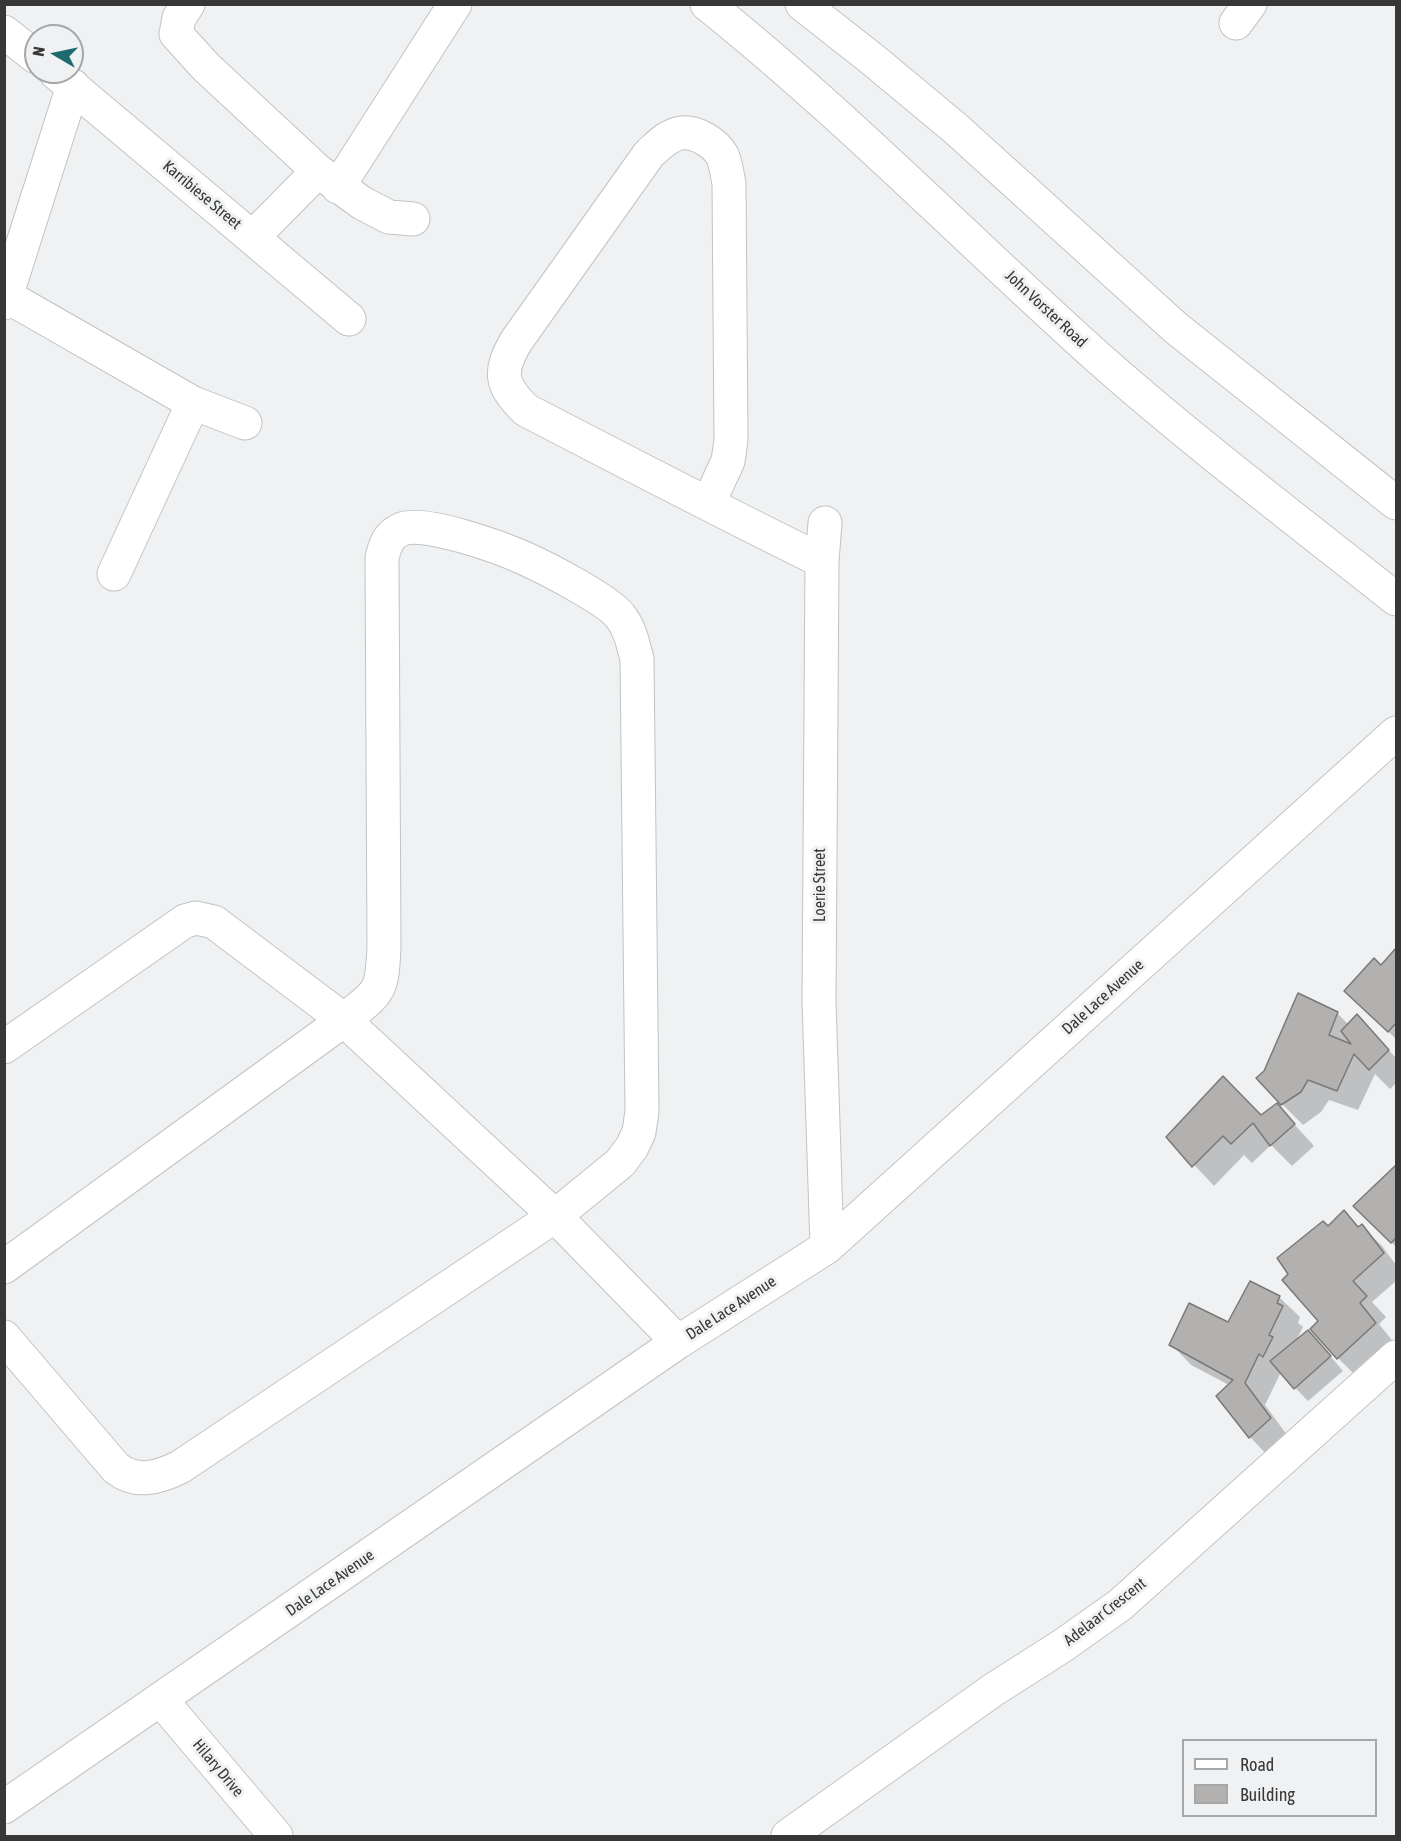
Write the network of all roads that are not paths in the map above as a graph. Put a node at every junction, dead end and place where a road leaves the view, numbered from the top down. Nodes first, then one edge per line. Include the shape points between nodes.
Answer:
1 (188, 4) edge
2 (455, 4) edge
3 (707, 4) edge
4 (802, 4) edge
5 (4, 32) edge
6 (24, 48) edge
7 (63, 84) edge
8 (70, 84) edge
9 (328, 179) junction
10 (413, 219) dead end
11 (253, 237) junction
12 (6, 300) edge
13 (349, 319) dead end
14 (193, 403) junction
15 (245, 423) dead end
16 (1396, 503) edge
17 (708, 504) junction
18 (825, 523) dead end
19 (822, 561) junction
20 (114, 574) dead end
21 (1396, 599) edge
22 (1396, 733) edge
23 (344, 1020) junction
24 (4, 1047) edge
25 (555, 1216) junction
26 (827, 1247) junction
27 (4, 1267) edge
28 (4, 1336) edge
29 (678, 1342) junction
30 (1396, 1357) edge
31 (161, 1700) junction
32 (4, 1807) edge
33 (276, 1836) edge
34 (788, 1836) edge

1 - 9 street via 179,18 176,34 206,67
2 - 9 street
3 - 21 street, John Vorster Road via 844,120 1149,402
4 - 16 street via 955,128 1176,328
5 - 6 street
7 - 12 street
8 - 11 street, Karribiese Street
9 - 10 street via 389,217
9 - 11 street
11 - 13 street, Karribiese Street
12 - 14 street
14 - 15 street
14 - 20 street
17 - 17 street via 526,410 509,394 504,378 506,358 517,340 643,163 663,141 681,133 712,144 722,156 729,183 731,440 728,461
17 - 19 street
18 - 19 street, Loerie Street
19 - 26 street, Loerie Street via 819,1001
22 - 26 street, Dale Lace Avenue
23 - 24 street via 225,929 196,918 185,921
23 - 25 street
23 - 25 street via 378,990 382,978 382,558 391,536 402,529 420,526 526,558 606,602 621,616 637,659 642,1112 639,1131 620,1163
23 - 27 street
25 - 28 street via 164,1475 126,1476 116,1468
25 - 29 street
26 - 29 street, Dale Lace Avenue
29 - 31 street, Dale Lace Avenue
30 - 34 street, Adelaar Crescent via 1120,1605
31 - 32 street, Dale Lace Avenue
31 - 33 street, Hilary Drive

